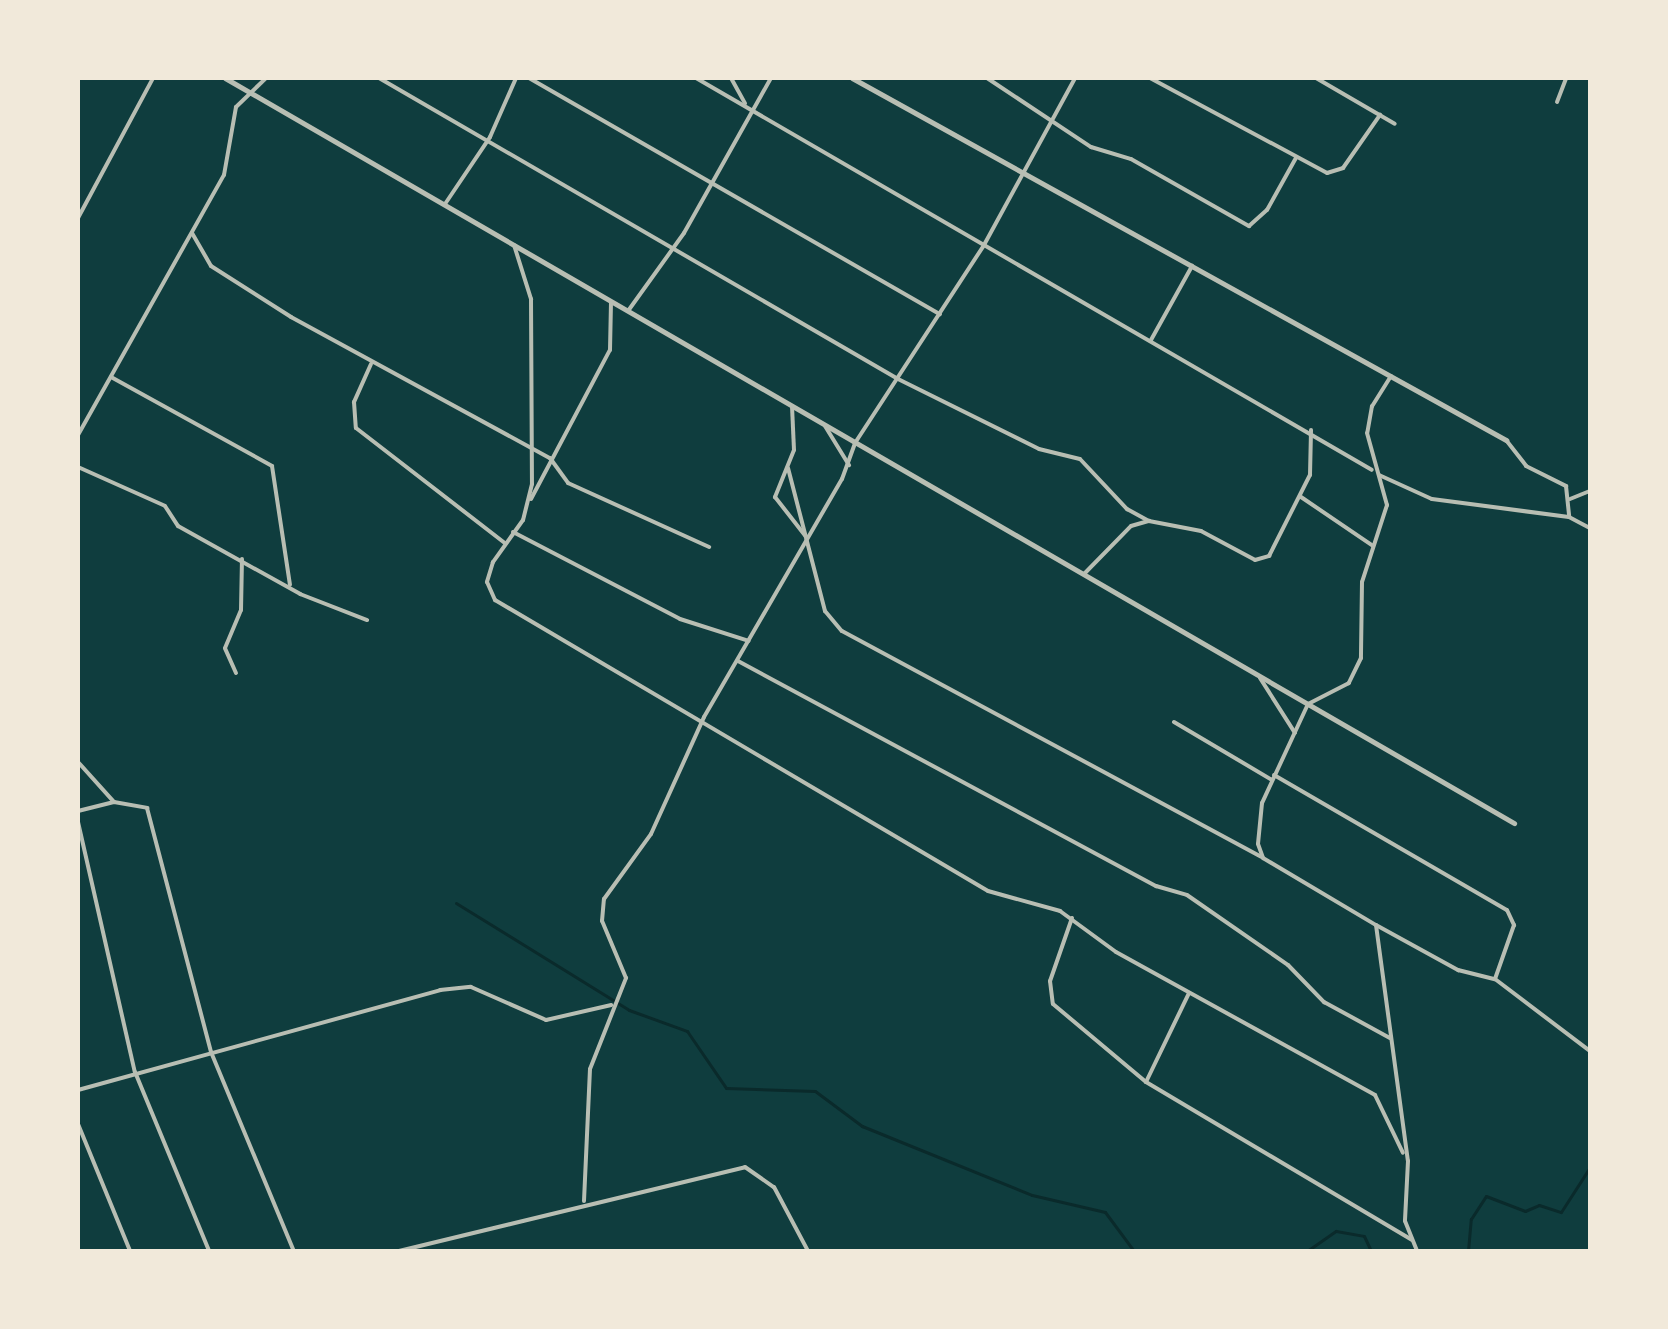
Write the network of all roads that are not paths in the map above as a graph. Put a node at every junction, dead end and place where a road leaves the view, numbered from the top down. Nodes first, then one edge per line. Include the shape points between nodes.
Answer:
1 (153, 78) edge
2 (225, 78) edge
3 (266, 78) edge
4 (379, 78) edge
5 (516, 78) edge
6 (529, 78) edge
7 (696, 78) edge
8 (731, 78) edge
9 (771, 78) edge
10 (852, 78) edge
11 (987, 78) edge
12 (1075, 78) edge
13 (1150, 78) edge
14 (1316, 78) edge
15 (1566, 78) edge
16 (995, 80) edge
17 (246, 91) junction
18 (1557, 102) dead end
19 (749, 107) junction
20 (757, 112) junction
21 (1380, 115) junction
22 (1054, 116) junction
23 (1395, 124) dead end
24 (490, 137) junction
25 (1296, 158) junction
26 (1020, 171) junction
27 (714, 183) junction
28 (445, 205) junction
29 (78, 218) edge
30 (192, 233) junction
31 (514, 245) junction
32 (677, 245) junction
33 (984, 245) junction
34 (1192, 266) junction
35 (611, 302) junction
36 (628, 311) junction
37 (940, 314) junction
38 (1151, 340) junction
39 (371, 364) junction
40 (1391, 376) junction
41 (111, 377) junction
42 (898, 379) junction
43 (792, 406) junction
44 (824, 424) junction
45 (1311, 430) junction
46 (78, 435) edge
47 (1506, 440) joint
48 (855, 443) junction
49 (529, 446) junction
50 (555, 464) junction
51 (849, 465) junction
52 (78, 467) edge
53 (788, 468) junction
54 (1377, 473) junction
55 (1590, 491) edge
56 (1301, 497) junction
57 (531, 500) junction
58 (1569, 500) junction
59 (1569, 517) junction
60 (1149, 521) junction
61 (1590, 528) edge
62 (513, 532) junction
63 (808, 537) junction
64 (505, 543) junction
65 (1373, 546) junction
66 (709, 547) dead end
67 (242, 559) junction
68 (1084, 575) junction
69 (290, 585) junction
70 (367, 620) dead end
71 (750, 641) junction
72 (738, 661) junction
73 (236, 673) dead end
74 (1258, 676) junction
75 (1308, 704) junction
76 (704, 717) junction
77 (1174, 722) dead end
78 (1295, 733) junction
79 (78, 762) edge
80 (1273, 777) junction
81 (114, 802) junction
82 (78, 811) edge
83 (78, 822) edge
84 (1514, 823) dead end
85 (1263, 858) junction
86 (1072, 918) junction
87 (1376, 925) junction
88 (1495, 979) junction
89 (1189, 993) junction
90 (611, 1005) junction
91 (1390, 1038) junction
92 (1590, 1051) edge
93 (211, 1052) junction
94 (135, 1072) junction
95 (1146, 1082) junction
96 (78, 1090) edge
97 (78, 1124) edge
98 (1403, 1153) junction
99 (584, 1201) junction
100 (1412, 1240) junction
101 (130, 1251) edge
102 (209, 1251) edge
103 (294, 1251) edge
104 (399, 1251) edge
105 (808, 1251) edge
106 (1417, 1251) edge

1 - 29 street
2 - 17 street
3 - 17 street
4 - 24 street
5 - 24 street
6 - 27 street
7 - 19 street
8 - 19 street
9 - 20 street
10 - 26 street
11 - 16 street
12 - 22 street
13 - 25 street
14 - 21 street
15 - 18 street
16 - 22 street
17 - 28 street
17 - 30 street via 224,175
19 - 20 street
20 - 27 street
20 - 33 street
21 - 23 street
21 - 25 street via 1343,168 1327,173
22 - 25 street via 1091,147 1131,159 1249,226 1267,210
22 - 26 street
24 - 28 street
24 - 32 street
26 - 33 street
26 - 34 street
27 - 32 street
27 - 37 street
28 - 31 street
30 - 39 street via 211,266
30 - 41 street
31 - 35 street
31 - 49 street via 531,299
32 - 36 street
32 - 42 street
33 - 37 street
33 - 38 street
34 - 38 street
34 - 40 street
35 - 36 street
35 - 50 street via 610,350
36 - 43 street
37 - 42 street
38 - 45 street
39 - 49 street
39 - 64 street via 354,402 356,428
40 - 47 street
40 - 54 street via 1369,421
41 - 46 street
41 - 69 street via 272,466
42 - 48 street
42 - 60 street via 1039,449 1080,459 1127,509
43 - 44 street
43 - 53 street via 796,441
44 - 48 street
44 - 51 street
45 - 54 street
45 - 56 street via 1313,465
47 - 58 street via 1526,466 1561,481
48 - 51 street
48 - 68 street
49 - 50 street
49 - 57 street
50 - 57 street
50 - 66 street via 568,483
51 - 63 street
52 - 67 street via 165,506 178,526
53 - 63 street
53 - 63 street via 776,505
54 - 59 street via 1432,499
54 - 65 street via 1387,505
55 - 58 street
56 - 60 street via 1260,560 1201,531
56 - 65 street
57 - 62 street
58 - 59 street
59 - 61 street
60 - 68 street via 1131,526
62 - 64 street
62 - 71 street via 680,619
63 - 71 street
63 - 85 street via 825,611 842,631
64 - 76 street via 487,582 495,600
65 - 75 street via 1362,582 1364,643 1354,676
67 - 69 street
67 - 73 street via 241,610 225,642
68 - 74 street
69 - 70 street
71 - 72 street
72 - 76 street
72 - 91 street via 1156,886 1187,895 1288,965 1324,1002
74 - 75 street
74 - 78 street
75 - 78 street
75 - 84 street
76 - 86 street via 771,765 988,891
76 - 90 street via 651,834 600,909 625,968
77 - 80 street
78 - 80 street
79 - 81 street
80 - 85 street via 1255,832
80 - 88 street via 1507,910 1514,925
81 - 82 street
81 - 93 street via 143,805 152,820
83 - 94 street
85 - 87 street
86 - 89 street
86 - 95 street via 1048,997
87 - 88 street via 1458,970
87 - 91 street
88 - 92 street
89 - 95 street
89 - 98 street via 1375,1095
90 - 93 street via 546,1020 460,987
90 - 99 street via 584,1106
91 - 98 street
93 - 94 street
93 - 103 street
94 - 96 street
94 - 102 street
95 - 100 street
97 - 101 street
98 - 100 street
99 - 104 street
99 - 105 street via 745,1167 774,1187
100 - 106 street

